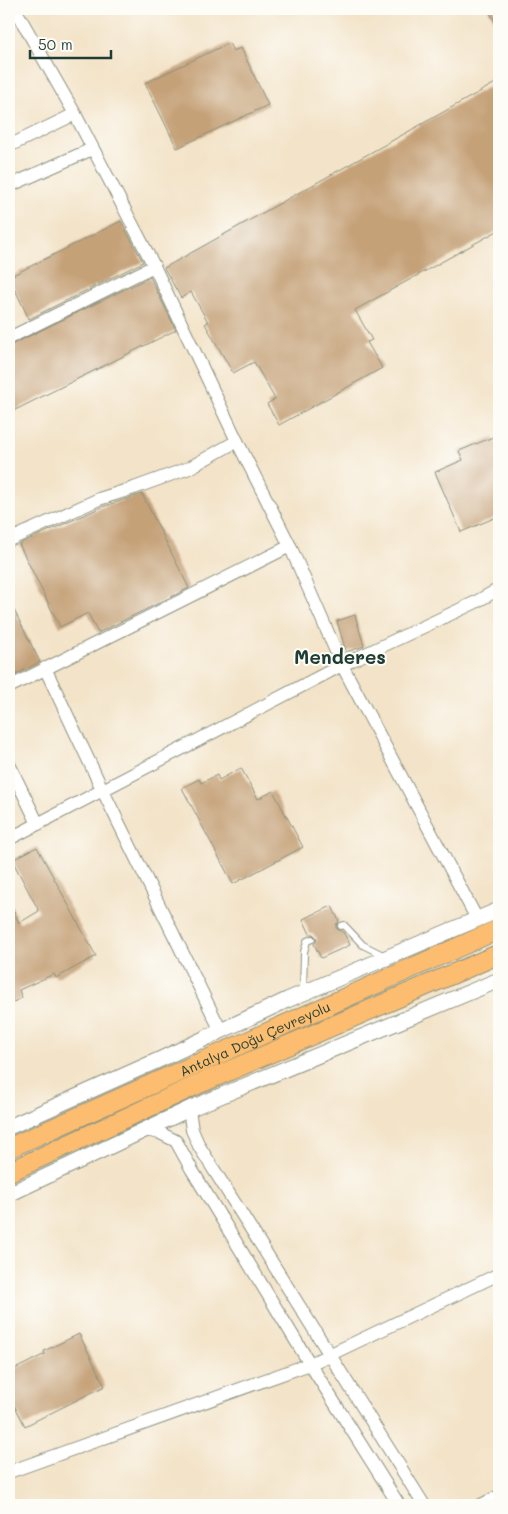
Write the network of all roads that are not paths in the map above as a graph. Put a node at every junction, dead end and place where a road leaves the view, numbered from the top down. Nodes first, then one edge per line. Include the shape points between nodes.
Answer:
1 (15, 9) edge
2 (75, 114) junction
3 (9, 146) edge
4 (92, 149) junction
5 (9, 186) edge
6 (154, 266) junction
7 (9, 338) edge
8 (237, 441) junction
9 (9, 540) edge
10 (290, 546) junction
11 (499, 589) edge
12 (342, 665) junction
13 (45, 668) junction
14 (9, 687) edge
15 (9, 764) edge
16 (103, 791) junction
17 (38, 824) junction
18 (9, 839) edge
19 (499, 910) edge
20 (477, 919) junction
21 (341, 926) dead end
22 (499, 928) edge
23 (312, 939) dead end
24 (499, 954) edge
25 (389, 957) junction
26 (499, 980) edge
27 (304, 994) junction
28 (221, 1031) junction
29 (190, 1109) junction
30 (9, 1127) edge
31 (145, 1130) junction
32 (9, 1148) edge
33 (9, 1172) edge
34 (9, 1194) edge
35 (499, 1274) edge
36 (331, 1354) junction
37 (310, 1364) junction
38 (9, 1472) edge
39 (499, 1496) edge
40 (399, 1505) edge
41 (424, 1505) edge
42 (481, 1505) edge

1 - 2 street
2 - 3 street
2 - 4 street
4 - 5 street
4 - 6 street
6 - 7 street
6 - 8 street
8 - 9 street via 189,468 99,499
8 - 10 street
10 - 12 street
10 - 13 street
11 - 12 street
12 - 16 street
12 - 20 street
13 - 14 street
13 - 16 street
15 - 17 street
16 - 17 street
16 - 28 street
17 - 18 street
19 - 20 street
20 - 25 street
21 - 25 lane via 344,925 363,945
22 - 32 main road, Antalya Doğu Çevreyolu
23 - 27 lane via 307,941 304,952
24 - 33 main road, Antalya Doğu Çevreyolu via 201,1083
25 - 27 street
26 - 29 street
27 - 28 street
28 - 30 street
29 - 31 street
29 - 36 street via 192,1130 199,1146
31 - 34 street
31 - 37 street via 176,1141
35 - 36 street
36 - 37 street
36 - 41 street
37 - 38 street
37 - 40 street
39 - 42 street

